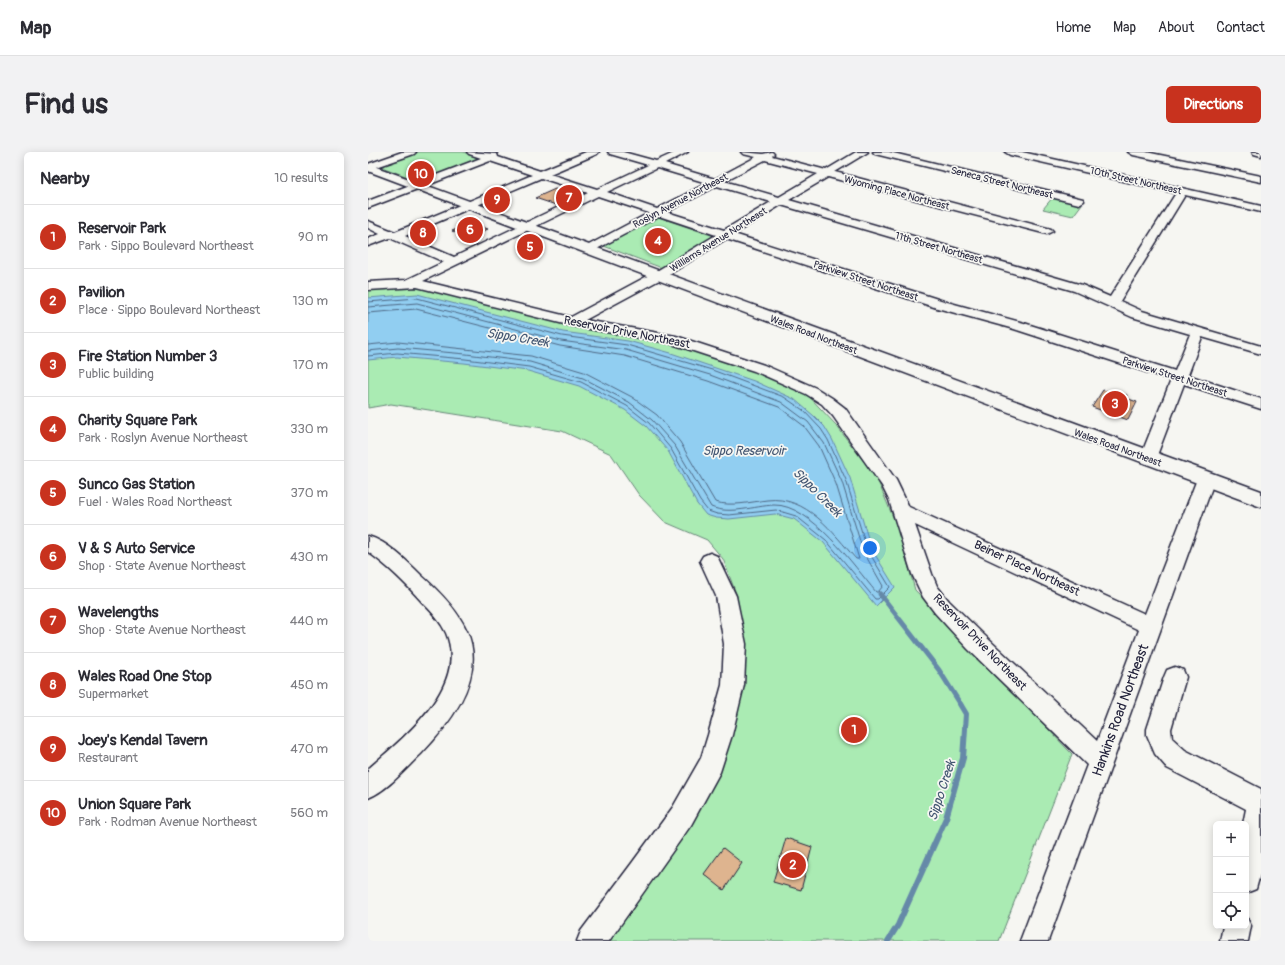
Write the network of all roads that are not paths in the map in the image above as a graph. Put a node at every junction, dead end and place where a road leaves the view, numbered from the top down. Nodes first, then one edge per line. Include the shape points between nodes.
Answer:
1 (411, 152) edge
2 (472, 152) edge
3 (505, 152) edge
4 (594, 152) edge
5 (613, 152) edge
6 (683, 152) edge
7 (746, 152) edge
8 (863, 152) edge
9 (878, 152) edge
10 (1010, 152) edge
11 (1133, 152) edge
12 (1256, 152) edge
13 (1261, 153) edge
14 (768, 154) edge
15 (490, 158) junction
16 (656, 165) junction
17 (368, 167) edge
18 (827, 173) junction
19 (540, 175) junction
20 (1261, 179) edge
21 (715, 182) junction
22 (418, 186) junction
23 (1182, 191) junction
24 (596, 193) junction
25 (780, 201) junction
26 (1079, 201) dead end
27 (368, 205) edge
28 (470, 205) junction
29 (1261, 209) edge
30 (657, 213) junction
31 (368, 224) edge
32 (526, 226) junction
33 (1047, 231) dead end
34 (392, 235) junction
35 (724, 235) junction
36 (368, 243) edge
37 (589, 249) junction
38 (452, 261) junction
39 (659, 275) junction
40 (411, 282) junction
41 (368, 286) edge
42 (1113, 303) junction
43 (572, 322) junction
44 (1198, 332) junction
45 (1261, 350) edge
46 (1180, 378) junction
47 (1261, 404) edge
48 (1148, 458) junction
49 (1206, 479) junction
50 (1261, 499) edge
51 (902, 511) junction
52 (368, 543) edge
53 (710, 561) dead end
54 (1151, 626) junction
55 (1175, 677) dead end
56 (1101, 761) junction
57 (368, 786) edge
58 (1261, 803) edge
59 (1249, 864) edge
60 (1236, 929) edge
61 (591, 941) edge
62 (1034, 941) edge
63 (1234, 941) edge

1 - 17 street
2 - 15 street, Parkview Street Northeast
3 - 15 street
4 - 19 street
5 - 16 street, 11th Street Northeast
6 - 16 street
7 - 14 street, Wyoming Place Northeast
8 - 18 street, Williams Avenue Northeast
9 - 26 street, Seneca Street Northeast
10 - 23 street, 10th Street Northeast
11 - 20 street
12 - 13 street
14 - 18 street, Wyoming Place Northeast
14 - 21 street, Roslyn Avenue Northeast
15 - 19 street, Parkview Street Northeast
15 - 22 street
16 - 21 street, 11th Street Northeast
16 - 24 street
17 - 22 main road, Wales Road Northeast
18 - 25 street, Williams Avenue Northeast
18 - 33 street, Wyoming Place Northeast
19 - 24 street, Parkview Street Northeast
19 - 28 street
21 - 25 street, 11th Street Northeast
21 - 30 street, Roslyn Avenue Northeast
22 - 27 street
22 - 28 main road, Wales Road Northeast
23 - 29 street, 10th Street Northeast
23 - 42 street
24 - 30 street, Parkview Street Northeast
24 - 32 street
25 - 35 street, Williams Avenue Northeast
25 - 42 street, 11th Street Northeast via 1070,286
28 - 32 main road, Wales Road Northeast
28 - 34 street
30 - 35 street, Parkview Street Northeast
30 - 37 street, Roslyn Avenue Northeast
31 - 34 street
32 - 37 main road, Wales Road Northeast
32 - 38 street
34 - 36 street
34 - 38 street
35 - 39 street, Williams Avenue Northeast
35 - 46 street, Parkview Street Northeast
37 - 39 main road, Wales Road Northeast
38 - 40 street
39 - 43 street, Williams Avenue Northeast
39 - 48 main road, Wales Road Northeast
40 - 41 street, Reservoir Drive Northeast
40 - 43 street, Reservoir Drive Northeast
42 - 44 street, 11th Street Northeast via 1137,314
43 - 51 street, Reservoir Drive Northeast via 671,339 759,368 811,391 839,412 890,484
44 - 45 street, 11th Street Northeast
44 - 46 street
46 - 47 street, Parkview Street Northeast
46 - 48 street
48 - 49 main road, Wales Road Northeast
49 - 50 main road, Wales Road Northeast
49 - 54 street, Hankins Road Northeast
51 - 54 street, Beiner Place Northeast
51 - 56 street, Reservoir Drive Northeast via 925,583 942,607
52 - 57 street via 402,569 432,599 458,634 462,652 461,669 455,690 440,716 418,741
53 - 61 street via 726,596 735,644 733,685 716,749 682,816
54 - 56 street, Hankins Road Northeast
55 - 58 street via 1159,732 1160,741 1165,749 1182,763
56 - 62 street, Hankins Road Northeast
58 - 59 street
60 - 63 street

